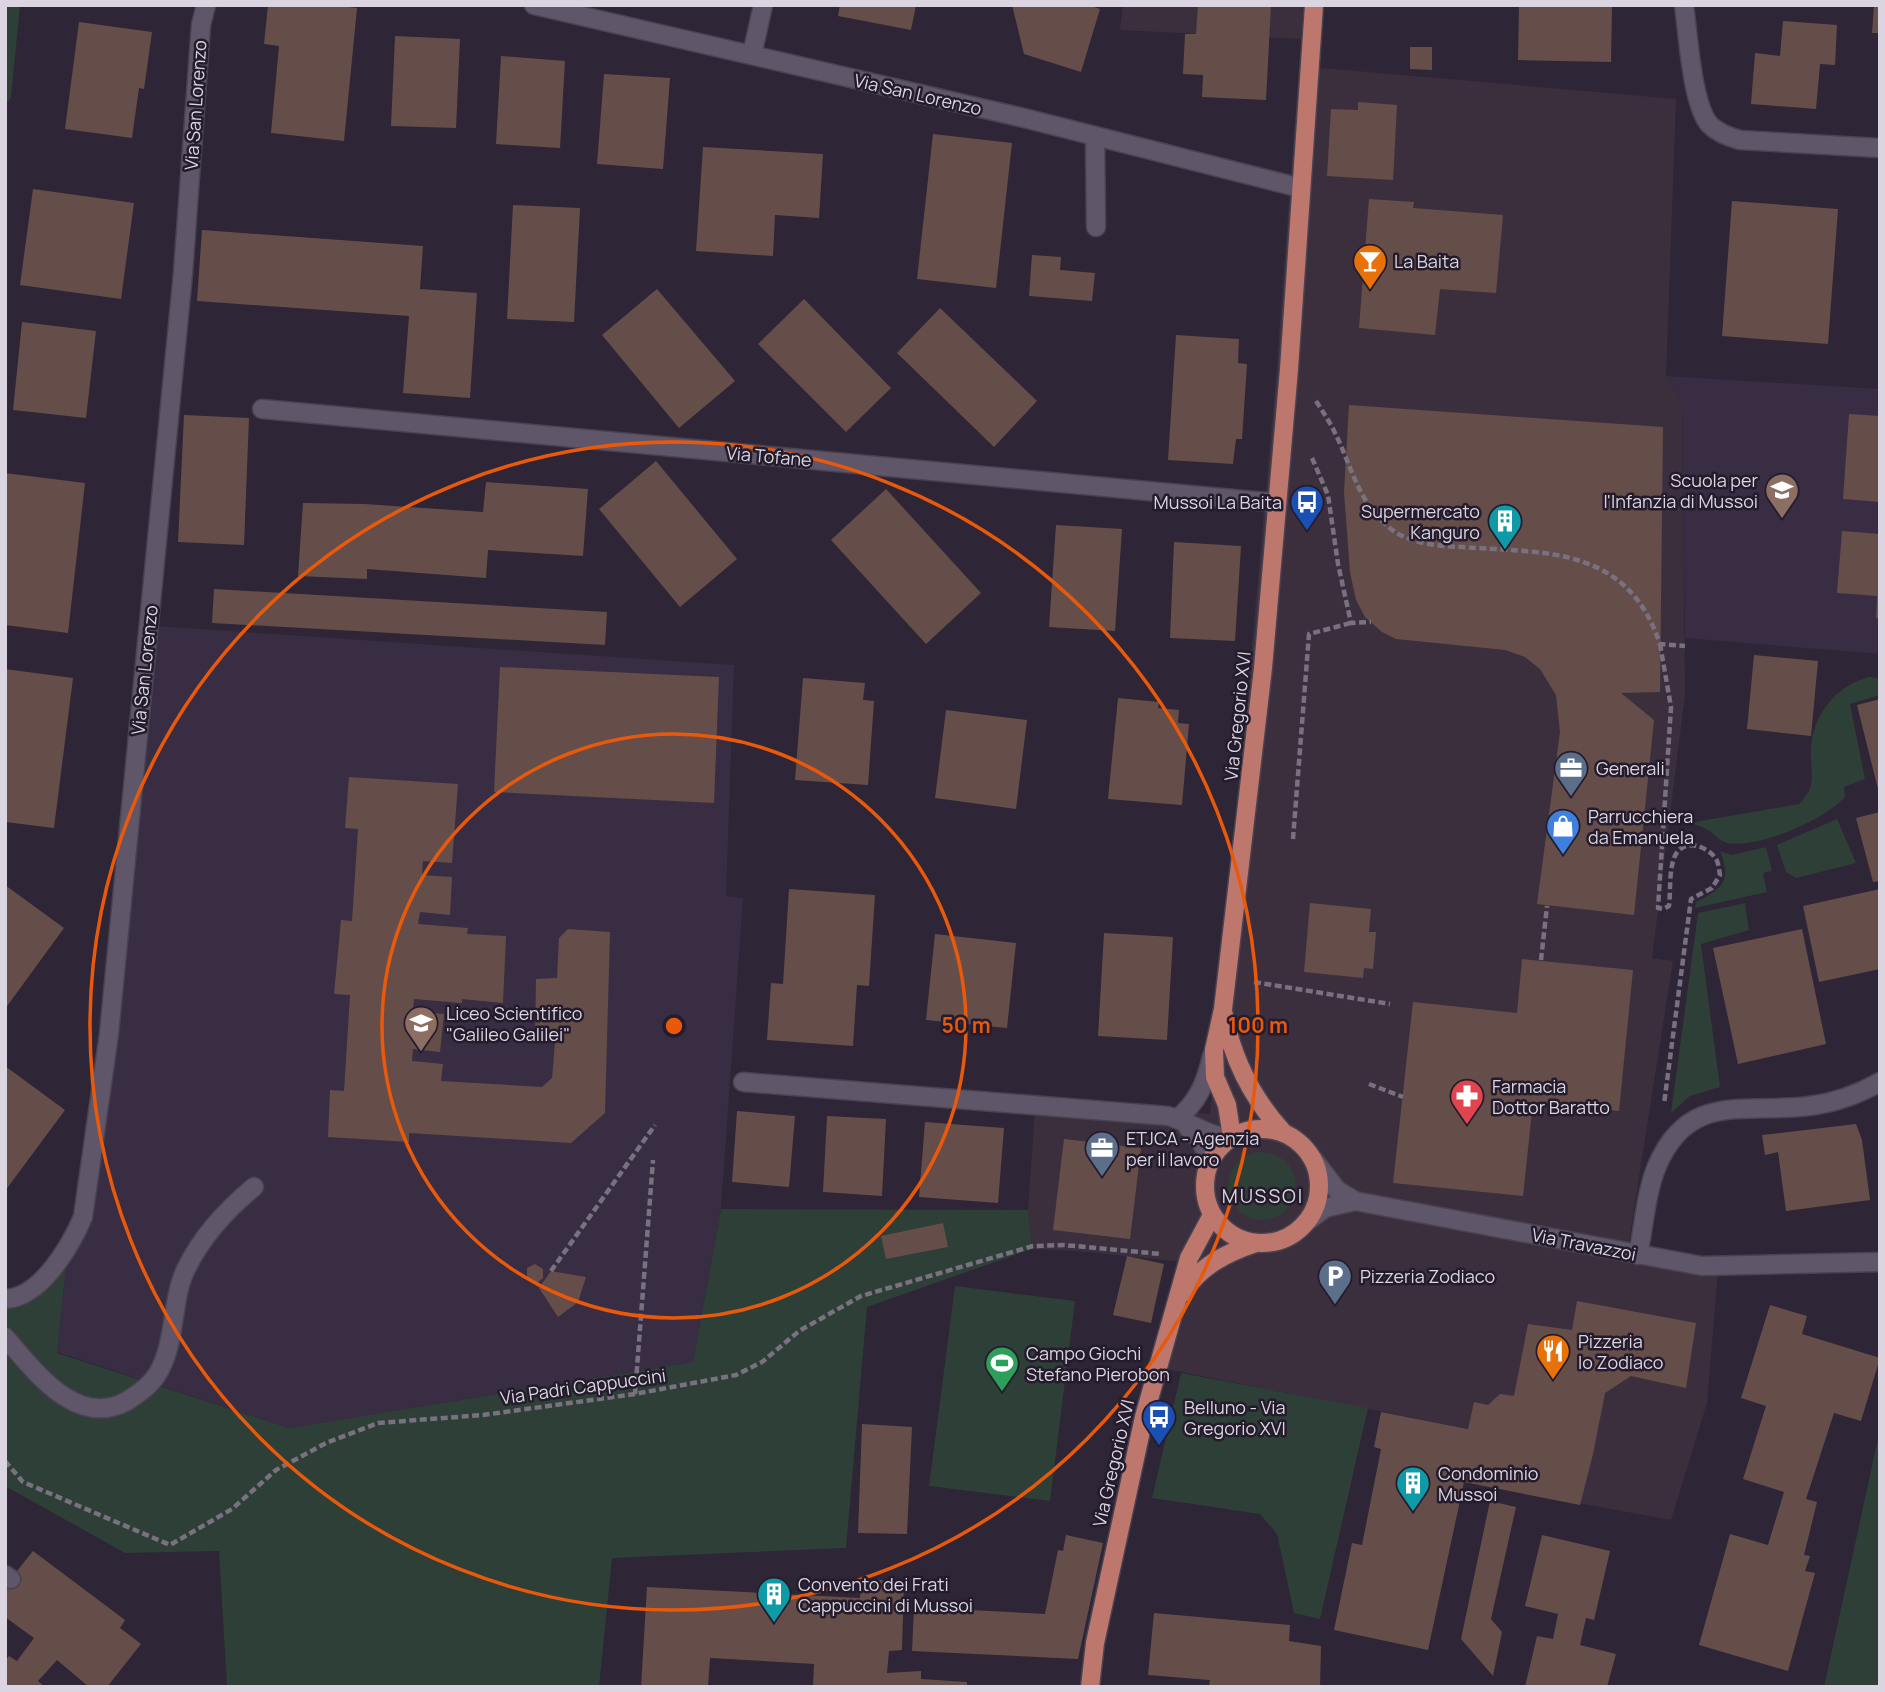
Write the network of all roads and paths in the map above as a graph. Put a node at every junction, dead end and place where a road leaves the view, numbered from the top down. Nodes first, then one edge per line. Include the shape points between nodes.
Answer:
1 (206, 5) edge
2 (534, 5) edge
3 (763, 5) edge
4 (1314, 5) edge
5 (1684, 5) edge
6 (752, 55) junction
7 (1095, 136) junction
8 (1880, 149) edge
9 (1301, 188) junction
10 (1096, 227) dead end
11 (1289, 369) junction
12 (261, 409) dead end
13 (1284, 425) junction
14 (1277, 503) junction
15 (1351, 622) junction
16 (1371, 622) dead end
17 (1660, 644) junction
18 (1685, 646) dead end
19 (1293, 839) dead end
20 (1547, 906) dead end
21 (1541, 960) dead end
22 (1226, 978) junction
23 (1390, 1004) dead end
24 (1223, 1009) junction
25 (1214, 1050) junction
26 (743, 1082) dead end
27 (1880, 1082) edge
28 (1369, 1084) dead end
29 (1403, 1097) dead end
30 (1663, 1112) dead end
31 (1177, 1119) junction
32 (655, 1125) dead end
33 (1283, 1132) junction
34 (1231, 1138) junction
35 (1310, 1155) junction
36 (653, 1160) dead end
37 (1209, 1164) junction
38 (254, 1186) dead end
39 (1355, 1201) junction
40 (1212, 1215) junction
41 (1305, 1223) junction
42 (1256, 1243) junction
43 (1638, 1255) junction
44 (1189, 1258) junction
45 (1880, 1262) edge
46 (551, 1270) dead end
47 (5, 1299) edge
48 (1177, 1302) junction
49 (5, 1337) edge
50 (635, 1394) junction
51 (5, 1461) edge
52 (1090, 1687) edge

1 - 47 street, Via San Lorenzo via 109,1034 82,1217 73,1240 44,1278 26,1292
2 - 6 street, Via San Lorenzo
3 - 6 street
4 - 9 main road, Via Gregorio XVI
5 - 8 street via 1698,100 1711,126 1740,141
6 - 7 street, Via San Lorenzo
7 - 9 street, Via San Lorenzo
7 - 10 street
9 - 11 main road, Via Gregorio XVI
11 - 13 main road, Via Gregorio XVI
11 - 17 path via 1309,389 1335,432 1367,504 1392,530 1425,543 1541,551 1592,565 1642,605
12 - 14 street, Via Tofane
13 - 14 main road, Via Gregorio XVI
13 - 15 path via 1312,459 1328,495
14 - 22 main road, Via Gregorio XVI via 1246,832
15 - 16 path
15 - 19 path via 1309,634
17 - 18 path
17 - 30 path via 1671,707 1658,908 1669,906 1673,863 1679,850 1690,845 1706,848 1718,861 1720,875 1712,888 1691,899
20 - 21 path
22 - 23 path
22 - 24 main road, Via Gregorio XVI
24 - 25 main road, Via Gregorio XVI
24 - 33 main road, Via Gregorio XVI via 1237,1063 1262,1109
25 - 31 street, Via Gregorio XVI via 1196,1100
25 - 34 main road, Via Gregorio XVI via 1215,1077 1227,1105
26 - 31 street
27 - 43 street via 1827,1104 1713,1111 1691,1122 1669,1142 1656,1168
28 - 29 path
31 - 34 street via 1213,1136
31 - 37 street via 1196,1134
32 - 46 path
33 - 34 main road via 1248,1130
33 - 35 main road
34 - 37 main road
35 - 39 street, Via Travazzoi via 1337,1189
35 - 41 main road via 1318,1172 1319,1190
36 - 50 path
37 - 40 main road via 1204,1181
38 - 49 street via 210,1229 197,1249 184,1272 163,1363 152,1383 135,1396 103,1409 69,1400
39 - 41 street via 1325,1208
39 - 43 street, Via Travazzoi
40 - 42 main road via 1223,1229
40 - 44 main road, Via Gregorio XVI
41 - 42 main road via 1274,1242
42 - 48 main road via 1218,1258 1189,1283
43 - 45 street, Via Travazzoi via 1702,1266
44 - 48 main road, Via Gregorio XVI
44 - 50 path, Via Padri Cappuccini via 1033,1246 861,1296 799,1331 743,1373
48 - 52 main road, Via Gregorio XVI via 1144,1417 1095,1643
50 - 51 path, Via Padri Cappuccini via 482,1415 378,1423 326,1443 276,1471 232,1509 170,1545 23,1482

